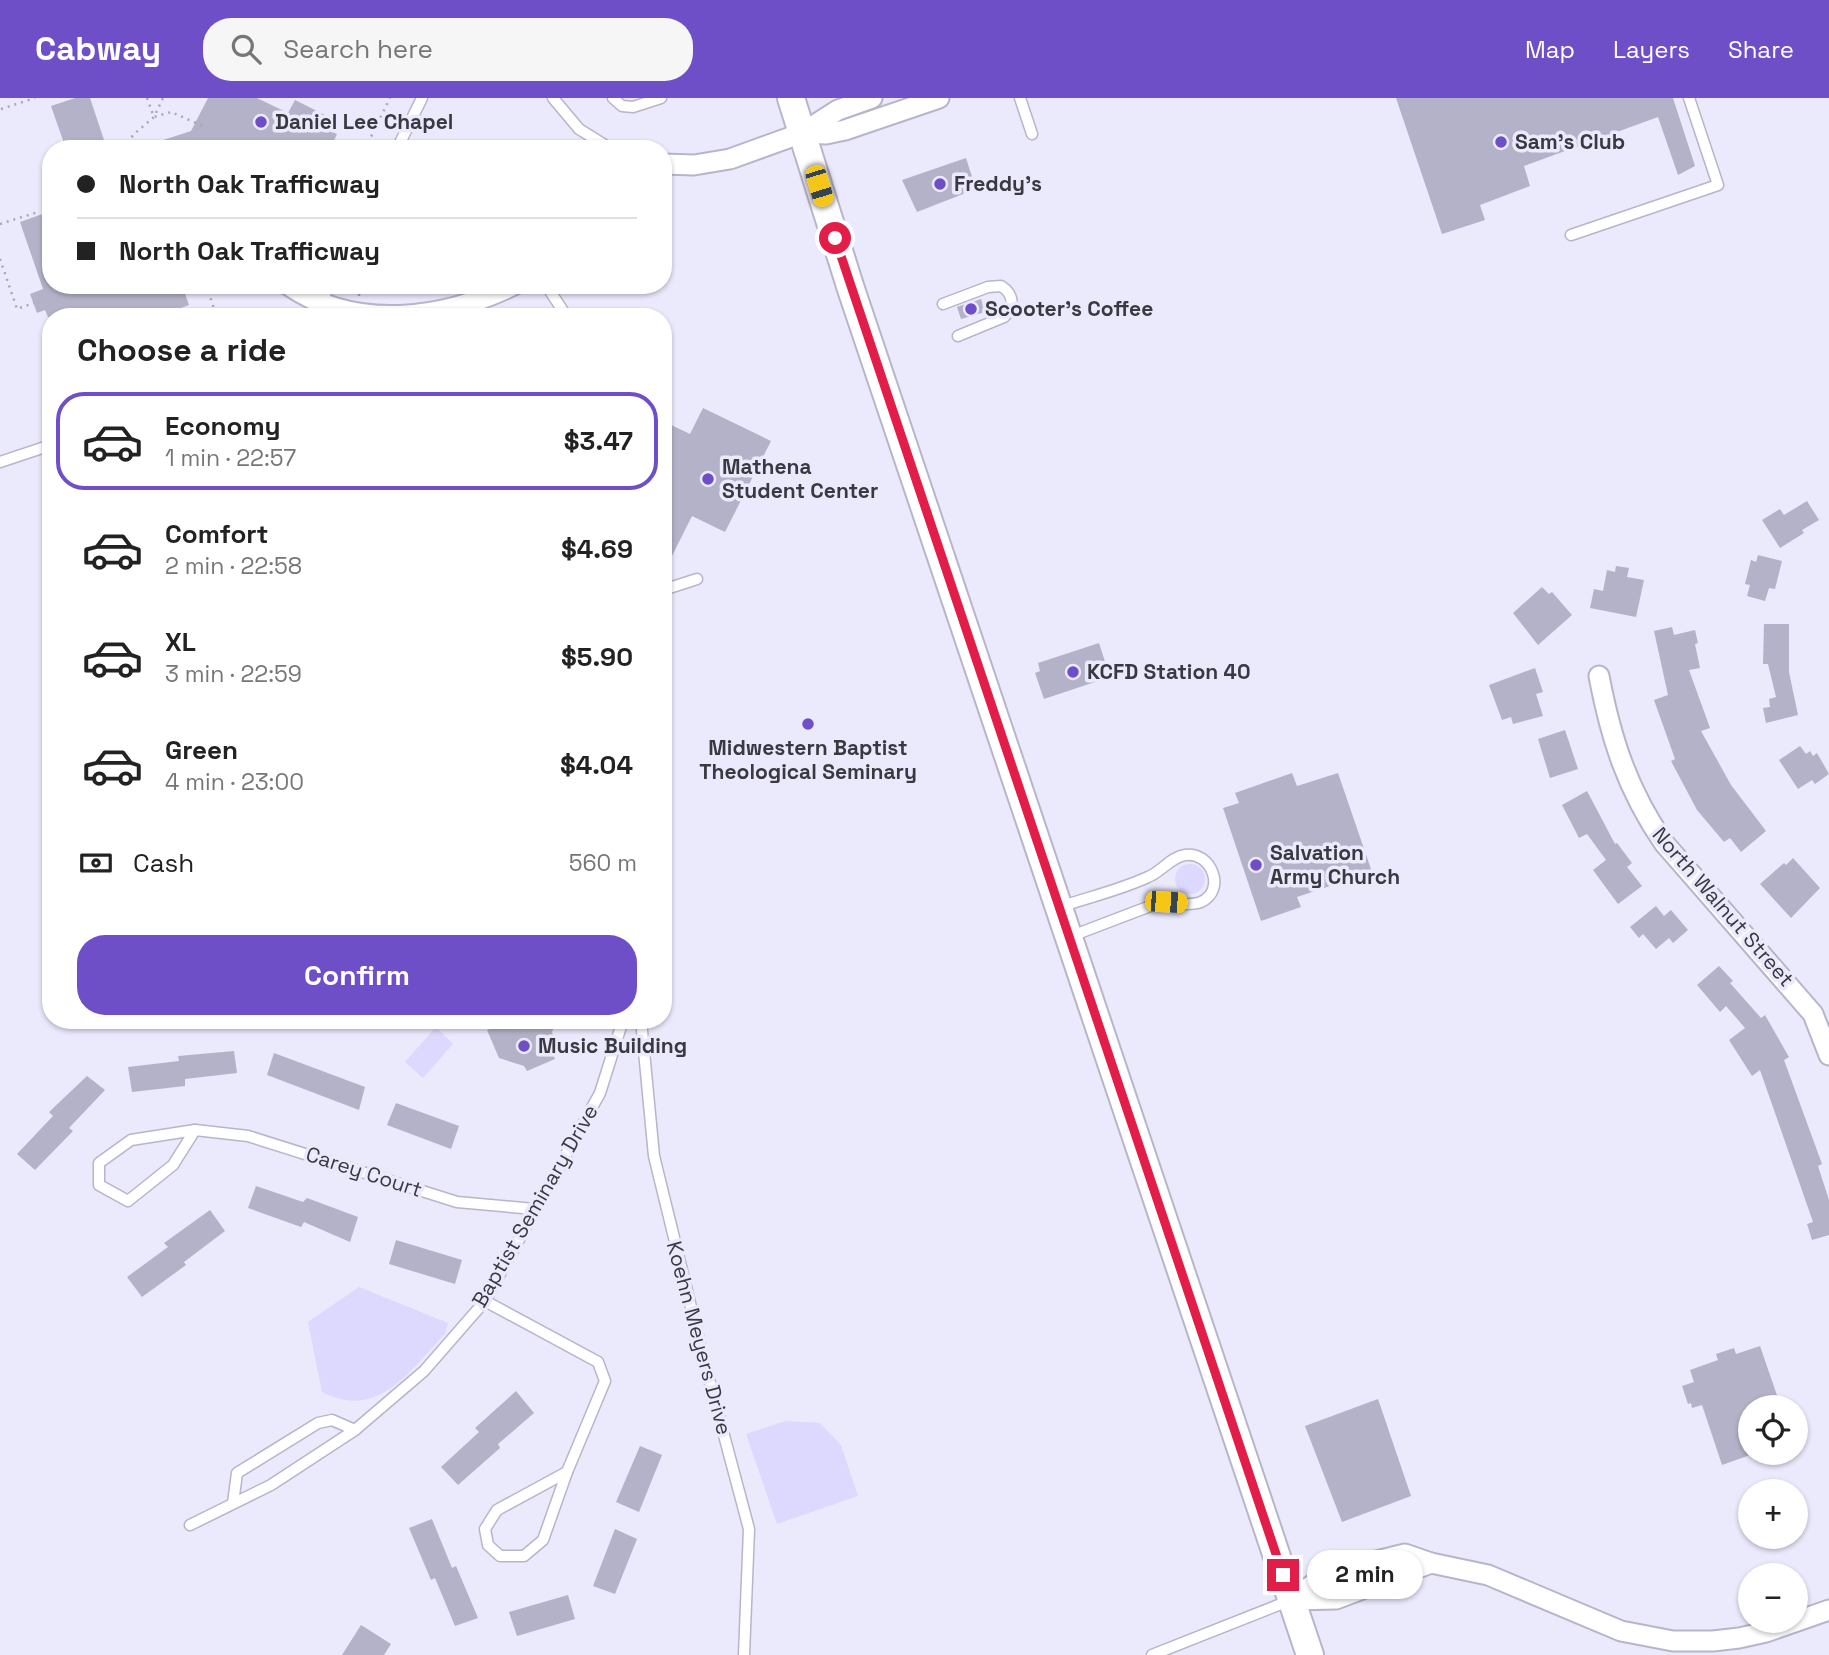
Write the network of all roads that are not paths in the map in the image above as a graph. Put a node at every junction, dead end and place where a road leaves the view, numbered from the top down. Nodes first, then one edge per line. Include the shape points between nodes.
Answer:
1 (422, 98) edge
2 (553, 98) edge
3 (613, 98) edge
4 (661, 98) edge
5 (791, 98) edge
6 (872, 98) edge
7 (939, 98) edge
8 (1020, 98) edge
9 (1689, 98) edge
10 (802, 132) junction
11 (1032, 134) dead end
12 (401, 140) edge
13 (597, 140) edge
14 (672, 164) edge
15 (1571, 235) dead end
16 (298, 294) edge
17 (496, 294) edge
18 (943, 304) dead end
19 (314, 308) edge
20 (455, 308) edge
21 (958, 336) dead end
22 (42, 447) edge
23 (0, 462) edge
24 (697, 579) dead end
25 (672, 587) edge
26 (1599, 676) dead end
27 (1059, 908) junction
28 (1069, 937) junction
29 (620, 1029) edge
30 (642, 1029) edge
31 (1829, 1055) edge
32 (195, 1130) junction
33 (534, 1209) junction
34 (485, 1300) junction
35 (355, 1430) junction
36 (568, 1472) junction
37 (233, 1503) junction
38 (190, 1525) dead end
39 (1431, 1563) junction
40 (1292, 1600) junction
41 (1829, 1610) edge
42 (744, 1655) edge
43 (1152, 1655) edge
44 (1310, 1655) edge

1 - 12 lane
2 - 13 lane via 579,129
3 - 4 lane via 622,106 633,107
5 - 10 main road
6 - 10 street via 838,110
7 - 10 street via 845,130
8 - 11 lane
9 - 15 lane via 1718,185
10 - 14 street via 730,159
10 - 27 main road
16 - 19 street
17 - 20 street
18 - 21 lane via 988,287 1001,286 1010,295 1011,312
22 - 23 lane
24 - 25 lane
26 - 31 street, North Walnut Street via 1620,760 1651,823 1813,1013
27 - 28 main road
27 - 28 lane via 1144,879 1184,855 1203,858 1214,876 1209,896 1201,902 1153,905
28 - 40 main road
29 - 33 lane, Baptist Seminary Drive via 600,1093
30 - 42 lane, Koehn Meyers Drive via 654,1156 749,1529
32 - 32 lane, Carey Court via 131,1140 99,1163 99,1185 128,1201 173,1165
32 - 33 lane, Carey Court via 248,1136 457,1202
33 - 34 lane, Baptist Seminary Drive
34 - 35 lane, Baptist Seminary Drive via 424,1371
34 - 36 lane via 598,1362 605,1381
35 - 37 lane, Baptist Seminary Drive via 271,1485
35 - 37 lane via 332,1420 318,1423 237,1473
36 - 36 lane via 543,1539 524,1556 500,1556 488,1545 485,1529 497,1510
37 - 38 lane, Baptist Seminary Drive
39 - 40 street via 1336,1599
39 - 40 street via 1405,1554 1328,1573
39 - 41 street via 1488,1575 1621,1630 1673,1641 1739,1638
40 - 43 lane
40 - 44 main road

